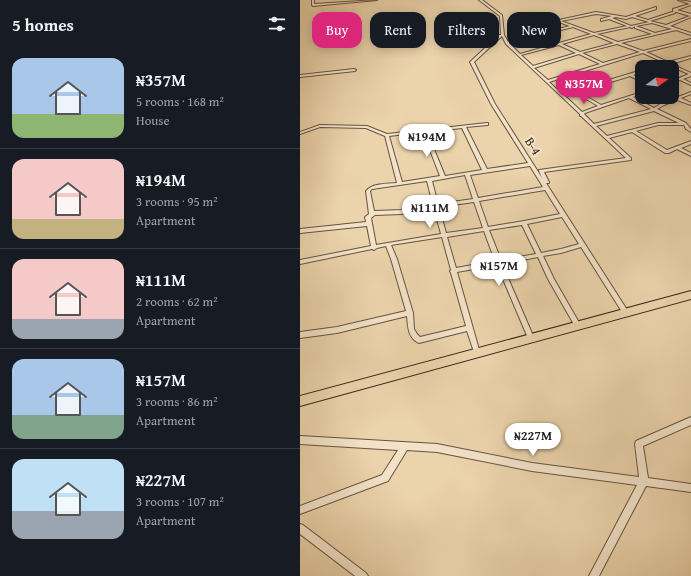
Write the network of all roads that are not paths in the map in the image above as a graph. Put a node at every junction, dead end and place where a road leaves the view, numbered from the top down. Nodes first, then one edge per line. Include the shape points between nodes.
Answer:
1 (312, 0) edge
2 (376, 0) edge
3 (480, 0) edge
4 (679, 0) edge
5 (691, 3) edge
6 (311, 4) dead end
7 (646, 6) dead end
8 (674, 12) dead end
9 (691, 15) edge
10 (616, 16) junction
11 (632, 16) junction
12 (609, 18) junction
13 (602, 20) dead end
14 (649, 20) junction
15 (561, 21) edge
16 (561, 22) edge
17 (653, 22) junction
18 (573, 26) junction
19 (667, 26) junction
20 (633, 27) junction
21 (561, 29) edge
22 (686, 29) dead end
23 (682, 30) junction
24 (595, 34) junction
25 (657, 34) junction
26 (691, 34) edge
27 (503, 35) junction
28 (691, 40) edge
29 (618, 42) junction
30 (507, 43) edge
31 (561, 44) edge
32 (561, 44) edge
33 (512, 48) edge
34 (545, 48) edge
35 (643, 52) junction
36 (582, 53) junction
37 (519, 55) junction
38 (691, 57) edge
39 (661, 60) edge
40 (679, 60) edge
41 (603, 64) junction
42 (533, 67) junction
43 (679, 69) edge
44 (354, 70) dead end
45 (635, 74) edge
46 (631, 75) junction
47 (691, 75) edge
48 (300, 76) edge
49 (635, 77) edge
50 (680, 79) joint
51 (548, 81) junction
52 (691, 84) edge
53 (576, 91) junction
54 (691, 94) edge
55 (635, 95) edge
56 (562, 96) junction
57 (629, 97) junction
58 (679, 98) edge
59 (679, 98) edge
60 (663, 104) edge
61 (691, 104) edge
62 (600, 106) junction
63 (655, 109) junction
64 (581, 115) junction
65 (487, 124) dead end
66 (595, 125) junction
67 (464, 127) junction
68 (689, 127) edge
69 (633, 130) junction
70 (425, 132) junction
71 (300, 133) edge
72 (387, 136) junction
73 (608, 137) junction
74 (691, 142) edge
75 (678, 148) junction
76 (691, 155) edge
77 (531, 164) junction
78 (485, 171) junction
79 (467, 174) junction
80 (443, 177) junction
81 (429, 180) junction
82 (400, 184) junction
83 (546, 188) junction
84 (477, 200) junction
85 (436, 206) junction
86 (372, 214) junction
87 (564, 215) junction
88 (524, 223) junction
89 (368, 224) junction
90 (485, 228) junction
91 (300, 231) edge
92 (445, 235) junction
93 (581, 243) junction
94 (388, 244) junction
95 (374, 248) junction
96 (539, 254) junction
97 (300, 262) edge
98 (499, 262) junction
99 (453, 271) junction
100 (691, 295) edge
101 (410, 312) junction
102 (626, 313) junction
103 (578, 326) junction
104 (469, 328) junction
105 (300, 335) edge
106 (532, 338) junction
107 (477, 353) junction
108 (300, 401) edge
109 (691, 421) edge
110 (300, 440) edge
111 (405, 446) junction
112 (644, 481) junction
113 (691, 488) edge
114 (300, 510) edge
115 (300, 528) edge
116 (364, 576) edge
117 (594, 576) edge

1 - 2 street via 313,5
1 - 6 street
3 - 27 street via 501,16
4 - 5 street
5 - 9 street via 674,10
7 - 11 street via 655,8
8 - 14 street
9 - 19 street
10 - 11 street
10 - 12 street
10 - 15 street via 596,13
11 - 14 street
12 - 13 street
12 - 20 street
14 - 17 street
16 - 18 street
17 - 19 street
17 - 20 street
18 - 21 street
18 - 24 street
19 - 23 street
19 - 25 street via 677,29
20 - 24 street
20 - 25 street
22 - 23 street
23 - 26 street
24 - 29 street
24 - 31 street
25 - 29 street
27 - 30 street
27 - 77 street, B-4 via 472,62 493,104
28 - 35 street
29 - 35 street
29 - 36 street
32 - 36 street
33 - 37 street
34 - 37 street
35 - 39 street
35 - 41 street
36 - 41 street
36 - 42 street
37 - 42 street
38 - 40 street
41 - 51 street
42 - 51 street
43 - 47 street
44 - 48 street
45 - 46 street
46 - 49 street
46 - 53 street
47 - 50 street
50 - 52 street
51 - 56 street
53 - 56 street
53 - 62 street
54 - 58 street
55 - 57 street
56 - 64 street
57 - 62 street
57 - 63 street
59 - 61 street
60 - 63 street
62 - 64 street
63 - 66 street
63 - 68 street
64 - 66 street
65 - 67 street
66 - 73 street
67 - 70 street
67 - 78 street
68 - 69 street via 658,124
69 - 73 street
69 - 75 street via 667,152
70 - 72 street
70 - 80 street
71 - 72 street via 320,126 367,127
72 - 82 street
73 - 93 street via 629,159 541,171
74 - 75 street
75 - 76 street
77 - 78 street
77 - 83 street, B-4
78 - 79 street
79 - 80 street
79 - 84 street
80 - 81 street
81 - 82 street
81 - 85 street
82 - 86 street via 371,188 368,191
83 - 84 street
83 - 87 street, B-4
84 - 85 street
84 - 90 street
85 - 86 street
85 - 92 street
86 - 89 street via 368,217
87 - 88 street
87 - 93 street, B-4
88 - 90 street
88 - 96 street
89 - 91 street
89 - 95 street
90 - 92 street
90 - 98 street
92 - 94 street
92 - 99 street
93 - 96 street via 561,251
93 - 102 street, B-4
94 - 95 street
94 - 101 street
95 - 97 street
96 - 98 street
96 - 103 street
98 - 99 street
98 - 106 street
99 - 104 street
100 - 102 highway
101 - 104 street via 411,329 419,340
101 - 105 street via 337,330
102 - 103 highway
103 - 106 highway
104 - 107 street
106 - 107 highway
107 - 108 highway
109 - 112 street via 639,444
110 - 111 street
111 - 112 street via 437,448 532,467
111 - 114 street via 385,478
112 - 113 street
112 - 117 street
115 - 116 street

